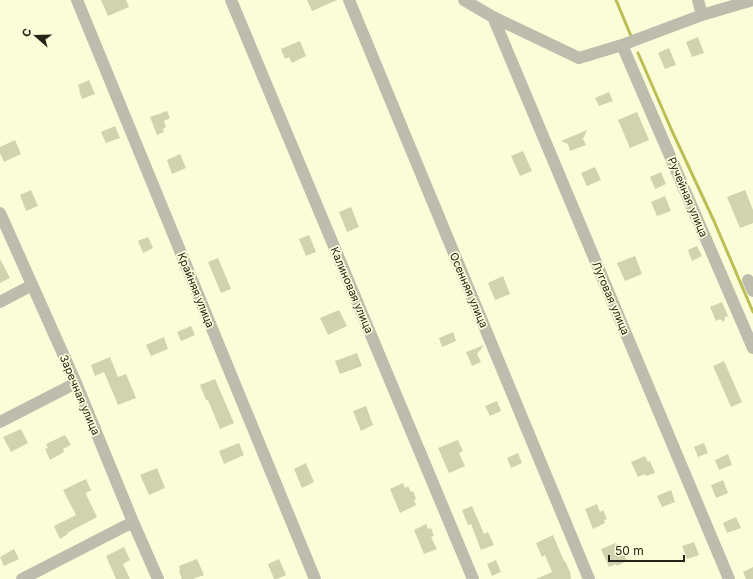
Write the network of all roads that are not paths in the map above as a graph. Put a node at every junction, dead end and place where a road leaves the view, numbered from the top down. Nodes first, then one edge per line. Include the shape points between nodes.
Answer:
1 (77, 0) edge
2 (231, 0) edge
3 (349, 0) edge
4 (464, 0) edge
5 (698, 0) edge
6 (753, 0) edge
7 (702, 15) junction
8 (493, 17) junction
9 (622, 45) junction
10 (0, 213) edge
11 (32, 285) junction
12 (0, 302) edge
13 (753, 348) edge
14 (76, 383) junction
15 (0, 422) edge
16 (133, 522) junction
17 (22, 579) edge
18 (158, 579) edge
19 (315, 579) edge
20 (473, 579) edge
21 (589, 579) edge
22 (729, 579) edge

1 - 19 street, Крайняя улица
2 - 20 street, Калиновая улица
3 - 21 street, Осенняя улица
4 - 8 street
5 - 7 street
6 - 7 street
7 - 9 street
8 - 9 street via 579,58
8 - 22 street, Луговая улица
9 - 13 street, Ручейная улица
10 - 11 street, Заречная улица
11 - 12 street
11 - 14 street, Заречная улица
14 - 15 street
14 - 16 street, Заречная улица
16 - 17 street
16 - 18 street, Заречная улица

